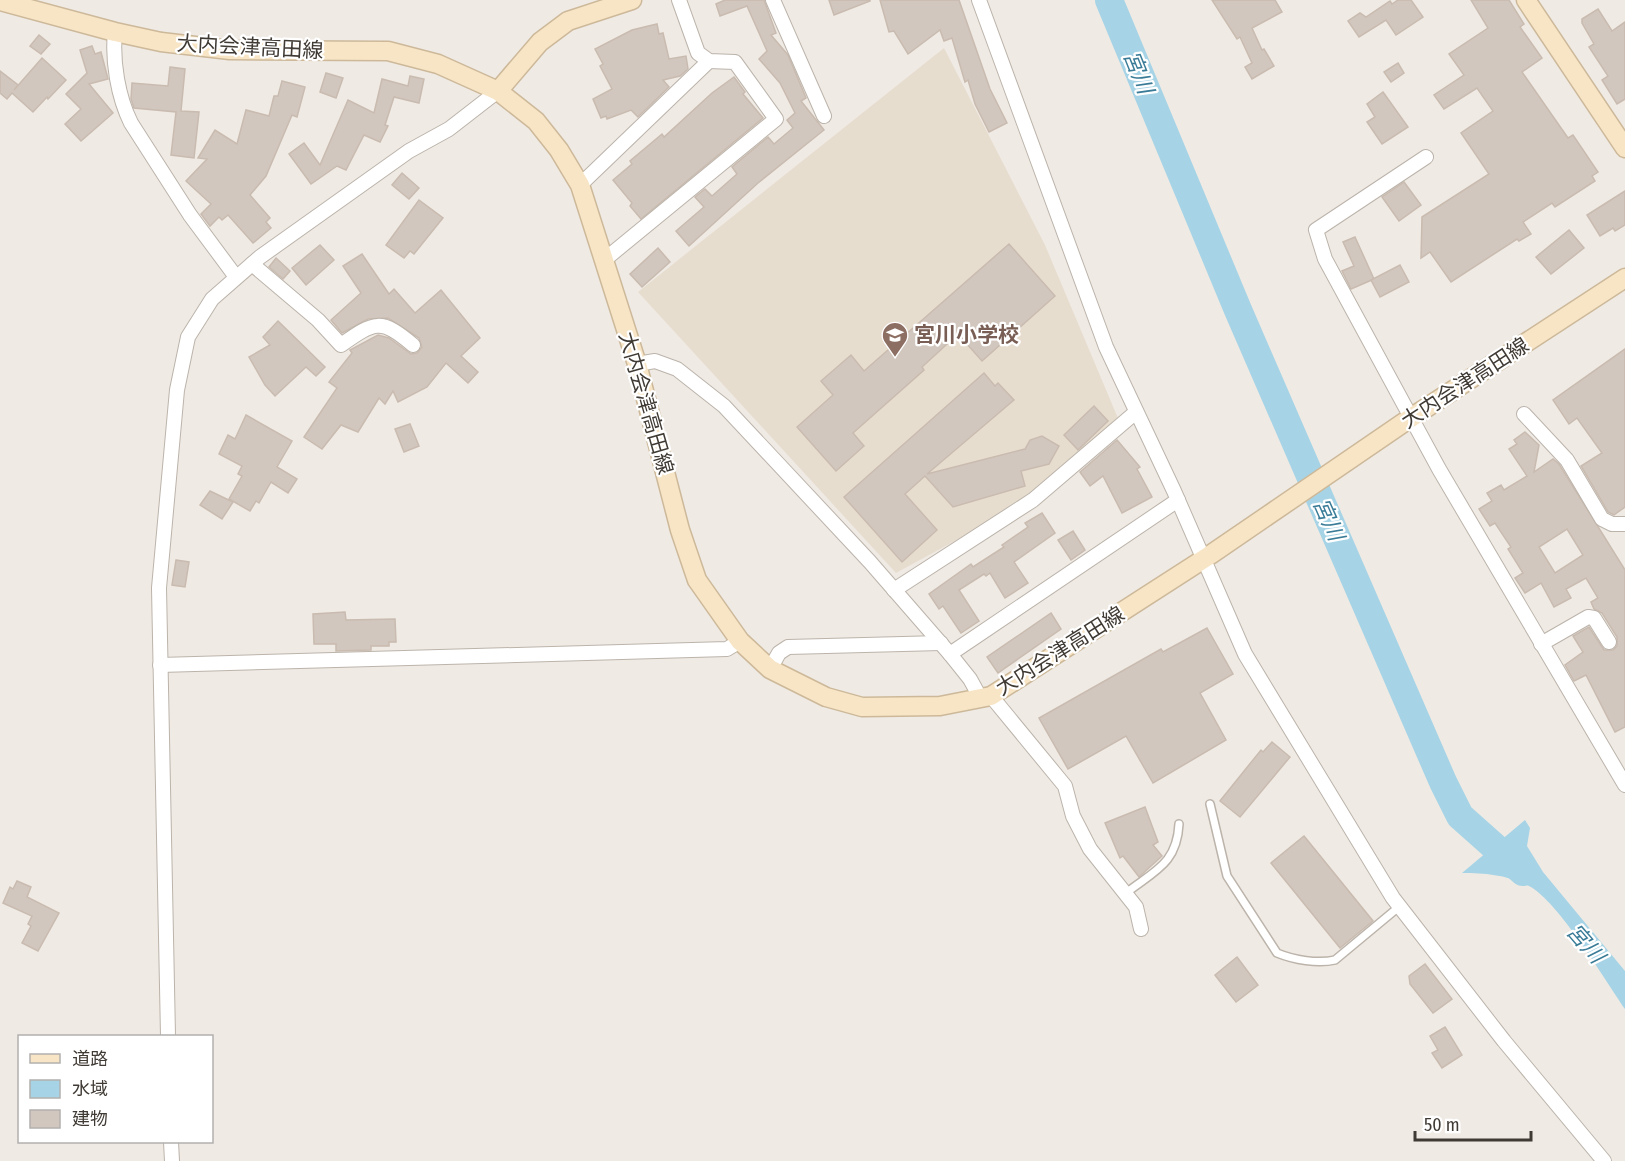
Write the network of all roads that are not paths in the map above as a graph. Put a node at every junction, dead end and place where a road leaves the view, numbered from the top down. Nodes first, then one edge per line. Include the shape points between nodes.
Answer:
1 (632, 0) edge
2 (679, 0) edge
3 (773, 0) edge
4 (979, 0) edge
5 (1526, 0) edge
6 (0, 1) edge
7 (115, 32) junction
8 (709, 61) junction
9 (498, 91) junction
10 (824, 116) dead end
11 (1625, 148) edge
12 (1426, 157) dead end
13 (580, 185) junction
14 (603, 261) junction
15 (252, 264) junction
16 (236, 277) junction
17 (1625, 278) edge
18 (413, 345) dead end
19 (637, 364) junction
20 (1136, 412) junction
21 (1524, 414) dead end
22 (1407, 420) junction
23 (1178, 500) junction
24 (1625, 524) edge
25 (1207, 557) junction
26 (894, 590) junction
27 (740, 640) junction
28 (1609, 642) dead end
29 (1541, 644) junction
30 (945, 648) junction
31 (160, 665) junction
32 (770, 669) junction
33 (986, 697) junction
34 (1625, 785) edge
35 (1210, 804) dead end
36 (1179, 824) dead end
37 (1126, 893) junction
38 (1400, 906) junction
39 (1141, 929) dead end
40 (168, 1035) edge
41 (171, 1143) edge
42 (172, 1161) edge
43 (1604, 1161) edge

1 - 9 main road via 568,21 540,42
2 - 8 street via 698,53
3 - 10 street
4 - 20 street via 1106,347
5 - 11 main road
6 - 7 main road, 大内会津高田線
7 - 9 main road, 大内会津高田線 via 230,50 388,51 438,64
7 - 16 street via 114,57 131,123 190,215
8 - 13 street
8 - 14 street via 735,62 776,118
9 - 13 main road, 大内会津高田線 via 536,121
9 - 15 street
12 - 22 street via 1316,230 1325,259
13 - 14 main road, 大内会津高田線
14 - 19 main road, 大内会津高田線
15 - 16 street
15 - 18 street via 342,345 377,324 393,329
16 - 31 street via 212,299 188,337 182,360 159,588
17 - 22 main road, 大内会津高田線
19 - 26 street via 655,361 677,369 724,406
19 - 27 main road, 大内会津高田線 via 697,580
20 - 23 street
20 - 26 street via 1033,500
21 - 24 street via 1567,460 1602,519
22 - 25 main road, 大内会津高田線
22 - 29 street
23 - 25 street
23 - 30 street
25 - 33 main road, 大内会津高田線
25 - 38 street via 1245,654 1310,766
26 - 30 street
27 - 31 street via 727,649
27 - 32 main road, 大内会津高田線
28 - 29 street via 1594,618 1588,617
29 - 34 street
30 - 32 street via 788,647 779,653
30 - 33 street
31 - 40 street
32 - 33 main road, 大内会津高田線 via 826,697 862,707 940,706
33 - 37 street via 1065,786 1073,816 1090,849
35 - 38 lane via 1227,876 1277,953 1326,962 1335,960
36 - 37 lane via 1171,857
37 - 39 street via 1136,907
38 - 43 street via 1504,1041
41 - 42 street

